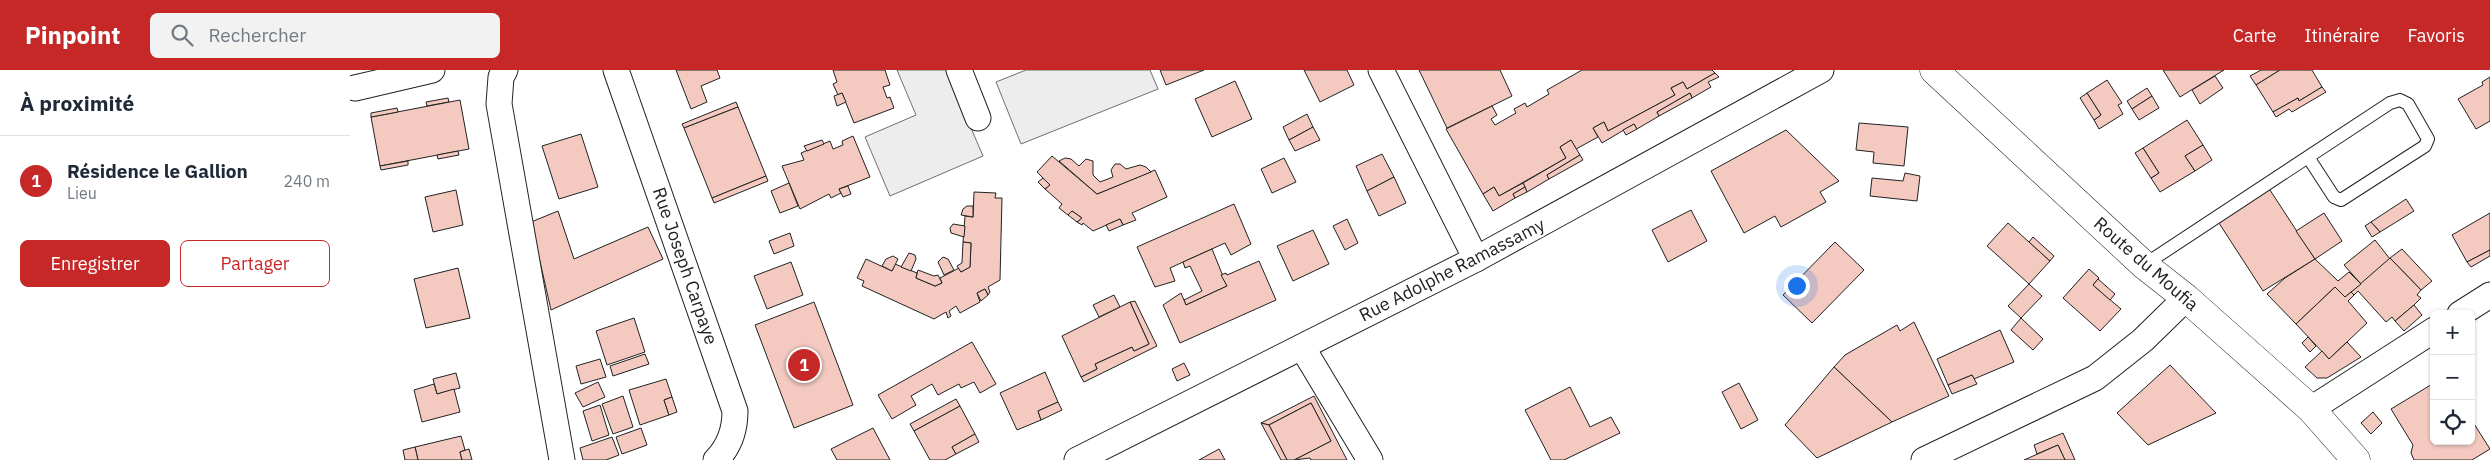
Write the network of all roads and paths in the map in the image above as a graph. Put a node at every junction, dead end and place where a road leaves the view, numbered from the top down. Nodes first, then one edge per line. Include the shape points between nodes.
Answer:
1 (432, 70) edge
2 (505, 70) edge
3 (616, 70) edge
4 (959, 70) edge
5 (1381, 70) edge
6 (1821, 70) edge
7 (1934, 70) edge
8 (355, 88) dead end
9 (978, 118) dead end
10 (2308, 157) junction
11 (1476, 259) junction
12 (2144, 265) junction
13 (2490, 294) edge
14 (2186, 298) junction
15 (2466, 310) edge
16 (2430, 333) edge
17 (1302, 347) junction
18 (2311, 409) junction
19 (562, 460) edge
20 (716, 460) edge
21 (1077, 460) edge
22 (1370, 460) edge
23 (1924, 460) edge
24 (2356, 460) edge

1 - 8 street
2 - 19 street via 501,77 499,104
3 - 20 street, Rue Joseph Carpaye via 735,411 730,441
4 - 9 street
5 - 11 street
6 - 11 street, Rue Adolphe Ramassamy
7 - 12 street, Route du Moufia
10 - 10 lane via 2394,101 2408,104 2428,139 2425,146 2341,200 2334,197
10 - 12 lane
11 - 17 street, Rue Adolphe Ramassamy
12 - 14 street, Route du Moufia
13 - 15 street
14 - 18 street, Route du Moufia
14 - 23 street via 2143,340 2094,378
16 - 18 street
17 - 21 street, Rue Adolphe Ramassamy
17 - 22 street
18 - 24 street, Route du Moufia

